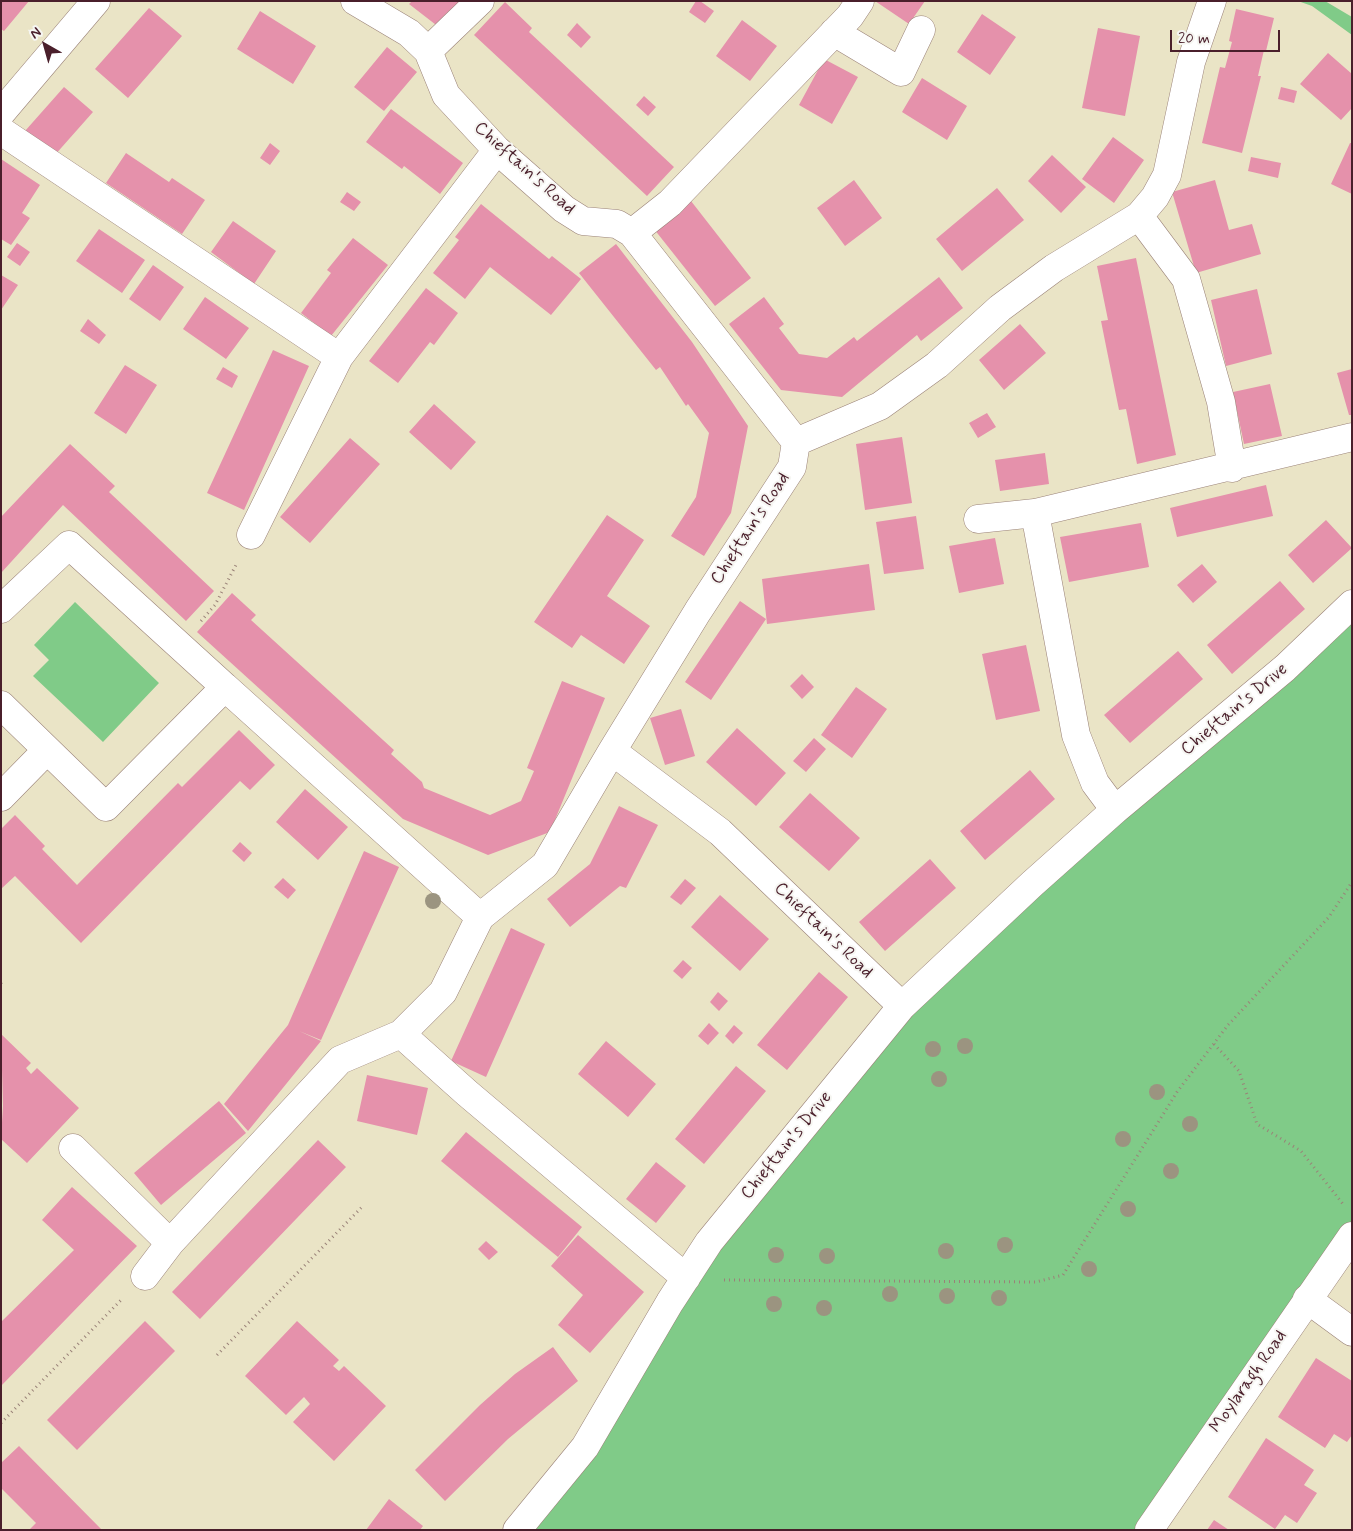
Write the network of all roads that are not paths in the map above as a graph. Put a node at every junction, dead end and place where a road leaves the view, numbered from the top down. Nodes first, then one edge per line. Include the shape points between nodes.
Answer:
1 (96, 1) edge
2 (355, 1) edge
3 (480, 1) edge
4 (860, 1) edge
5 (1212, 1) edge
6 (921, 30) dead end
7 (834, 32) junction
8 (428, 52) junction
9 (1, 113) edge
10 (1, 131) edge
11 (497, 150) junction
12 (1139, 216) junction
13 (632, 233) junction
14 (339, 357) junction
15 (1352, 437) edge
16 (796, 442) junction
17 (1232, 468) junction
18 (1035, 513) junction
19 (978, 519) dead end
20 (251, 536) road end
21 (1352, 604) edge
22 (1, 609) edge
23 (225, 687) junction
24 (1, 705) edge
25 (47, 750) junction
26 (612, 751) junction
27 (1, 797) edge
28 (1115, 810) junction
29 (480, 916) junction
30 (902, 1006) junction
31 (401, 1034) junction
32 (73, 1148) dead end
33 (1352, 1236) edge
34 (170, 1243) junction
35 (145, 1276) road end
36 (686, 1278) junction
37 (1307, 1299) junction
38 (1352, 1332) edge
39 (517, 1530) edge
40 (1148, 1530) edge

1 - 9 street
2 - 8 street, Chieftain's Road via 409,33
3 - 8 street
4 - 7 street
5 - 12 street via 1191,62 1167,175
6 - 7 street via 901,72
7 - 13 street via 670,203
8 - 11 street, Chieftain's Road via 446,95
10 - 14 street
11 - 13 street, Chieftain's Road via 564,209 583,221 617,224
11 - 14 street
12 - 16 street via 1054,268 1000,308 937,365 880,406
12 - 17 street via 1186,279 1221,402
13 - 16 street, Chieftain's Road
14 - 20 street
15 - 17 street
16 - 26 street, Chieftain's Road via 792,467
17 - 18 street
18 - 19 street
18 - 28 street via 1076,735 1095,783
21 - 28 street, Chieftain's Drive via 1285,668
22 - 23 street via 69,545
23 - 25 street via 106,807
23 - 29 street
24 - 25 street
25 - 27 street
26 - 29 street via 545,865
26 - 30 street, Chieftain's Road via 720,832
28 - 30 street, Chieftain's Drive via 997,915
29 - 31 street via 443,992
30 - 36 street, Chieftain's Drive via 709,1242
31 - 34 street via 340,1060
31 - 36 street
32 - 34 street
33 - 37 street, Moylaragh Road
34 - 35 street
36 - 39 street, Chieftain's Drive via 585,1447
37 - 38 street
37 - 40 street, Moylaragh Road

